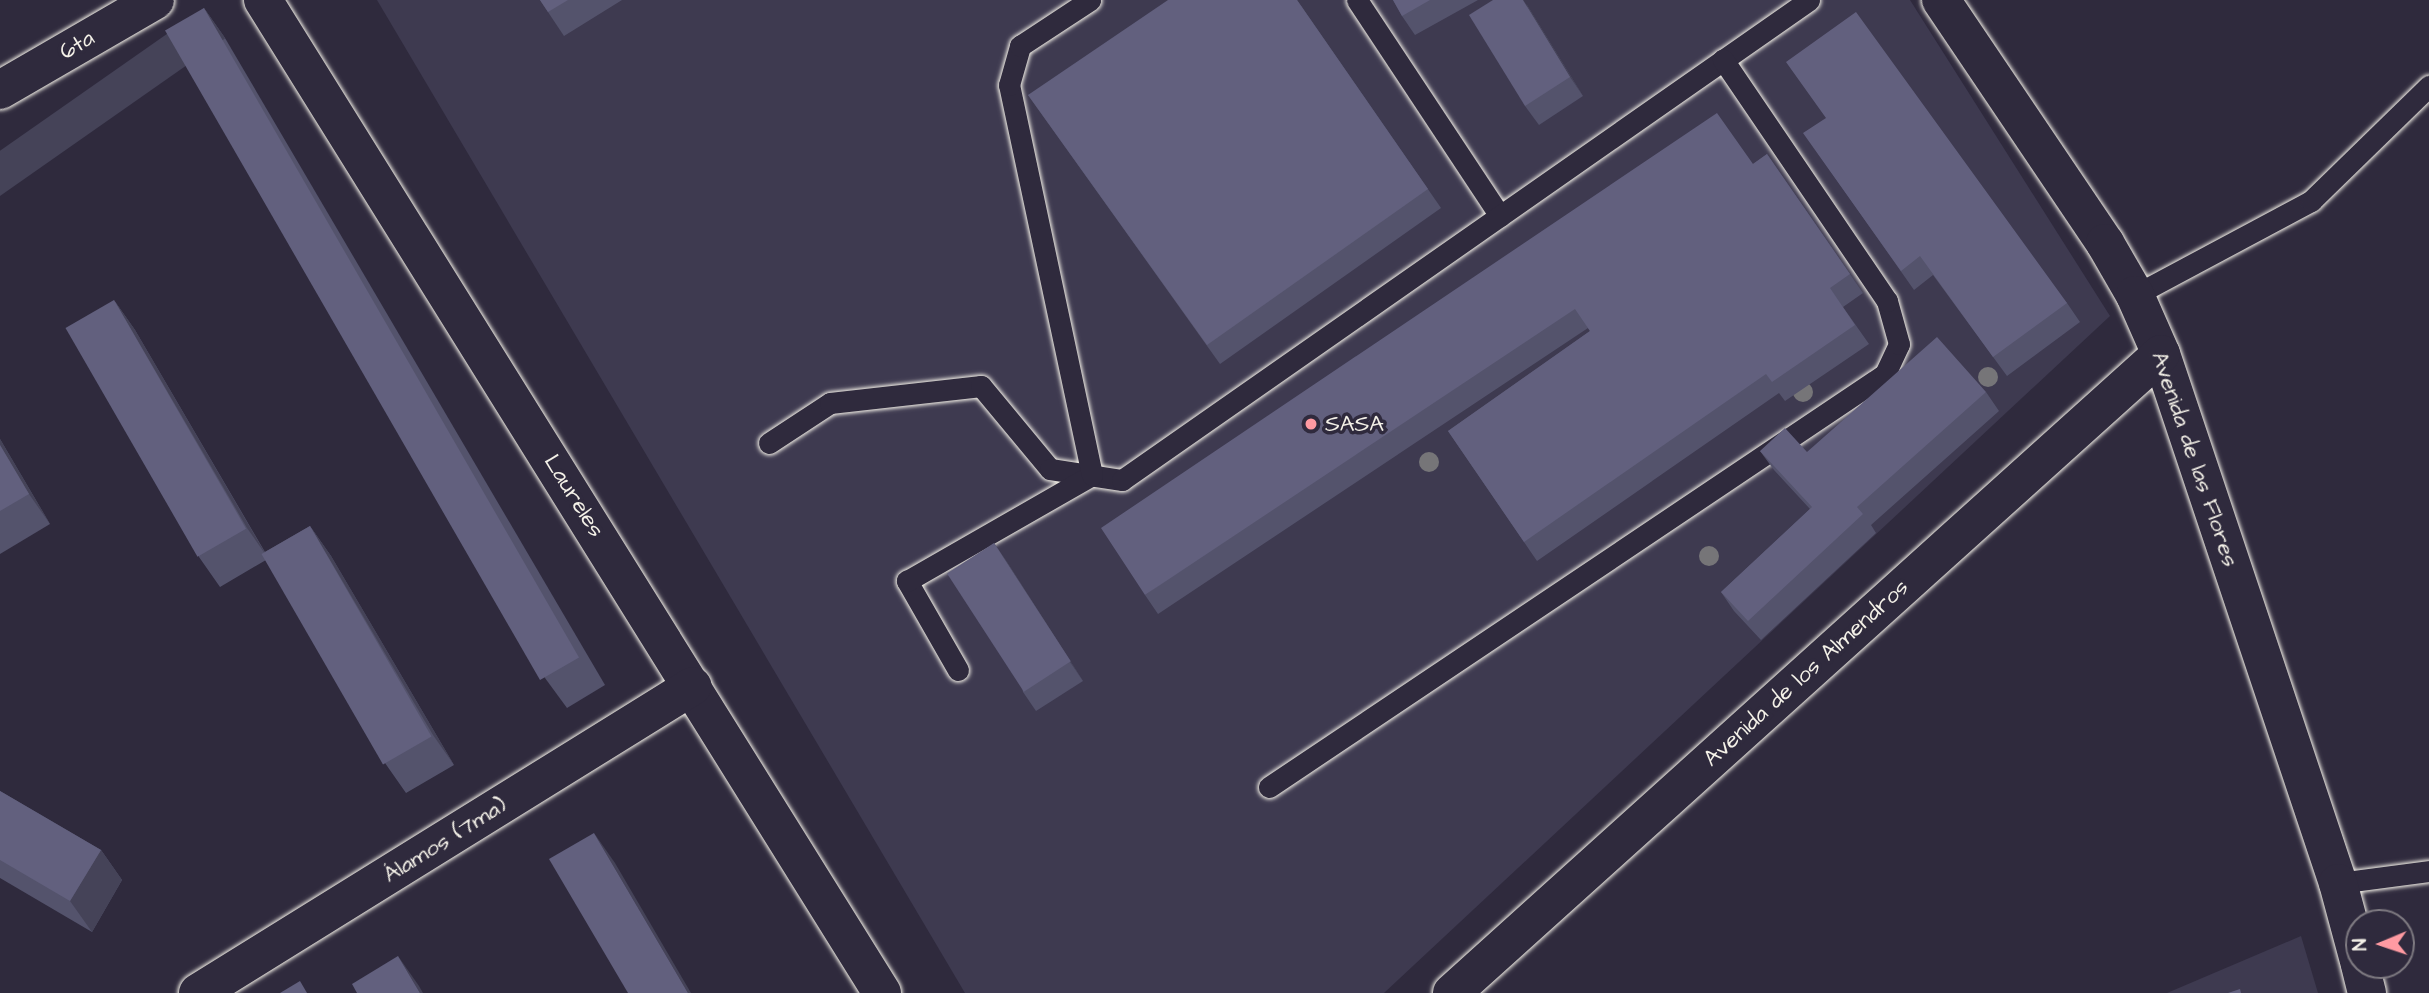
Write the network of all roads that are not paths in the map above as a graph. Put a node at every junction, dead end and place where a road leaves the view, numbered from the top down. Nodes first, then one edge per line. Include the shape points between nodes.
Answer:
1 (155, 0) edge
2 (263, 0) edge
3 (1090, 0) edge
4 (1357, 0) edge
5 (1809, 0) edge
6 (1941, 0) edge
7 (1723, 60) junction
8 (2429, 86) edge
9 (0, 90) edge
10 (1500, 216) junction
11 (2135, 295) junction
12 (2161, 354) junction
13 (769, 443) dead end
14 (1092, 475) junction
15 (958, 670) dead end
16 (693, 686) junction
17 (1269, 787) dead end
18 (2429, 871) edge
19 (2338, 883) junction
20 (2345, 909) edge
21 (198, 993) edge
22 (882, 993) edge
23 (1452, 993) edge

1 - 9 street, 6ta
2 - 16 street, Laureles
3 - 14 lane via 1020,46 1009,85
4 - 10 lane
5 - 7 lane
6 - 11 street, Avenida de las Flores via 2105,243
7 - 10 lane
7 - 17 lane via 1887,300 1899,344 1885,374
8 - 11 lane via 2311,201
10 - 14 lane via 1122,480
11 - 12 street, Avenida de las Flores
12 - 19 street, Avenida de las Flores
12 - 23 street, Avenida de los Almendros
13 - 14 lane via 831,403 981,386 1050,469
14 - 15 lane via 907,581
16 - 21 street, Álamos (7ma)
16 - 22 street, Laureles
18 - 19 lane
19 - 20 street, Avenida de las Flores

